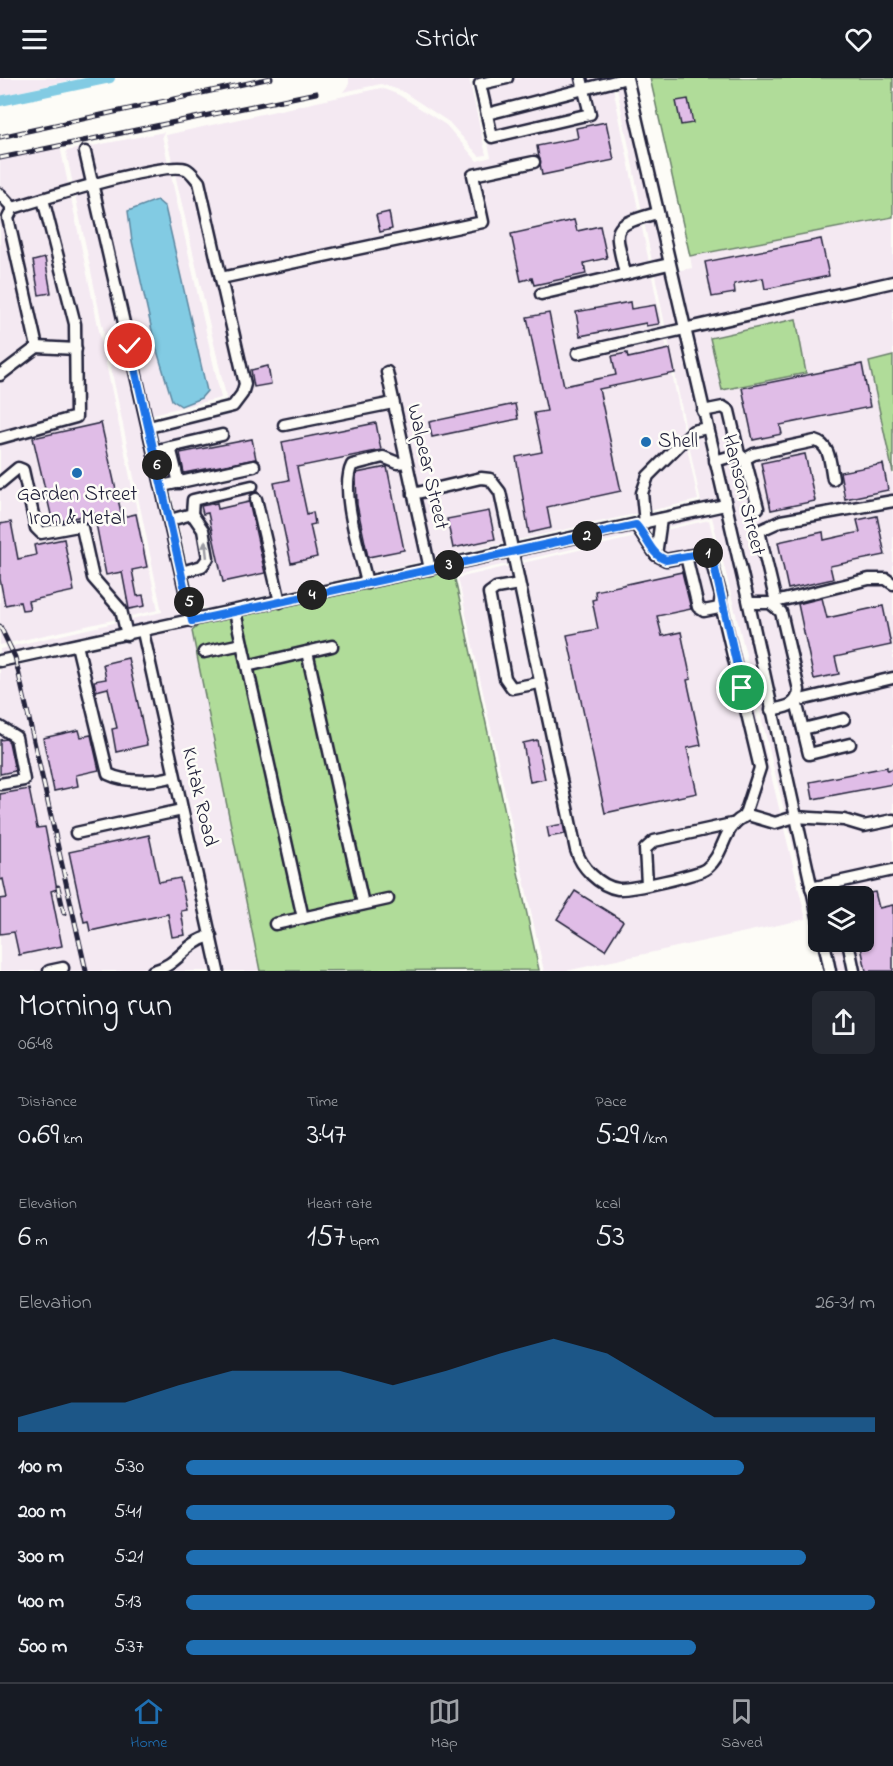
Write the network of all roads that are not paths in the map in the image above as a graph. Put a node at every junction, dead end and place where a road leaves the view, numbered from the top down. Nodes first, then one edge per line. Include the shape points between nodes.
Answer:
1 (507, 78) edge
2 (627, 78) edge
3 (582, 83) edge
4 (487, 114) junction
5 (85, 152) dead end
6 (534, 162) dead end
7 (93, 185) junction
8 (0, 194) edge
9 (43, 199) junction
10 (14, 208) junction
11 (657, 213) junction
12 (669, 264) junction
13 (625, 274) junction
14 (221, 278) junction
15 (893, 282) edge
16 (541, 294) dead end
17 (684, 330) junction
18 (37, 347) junction
19 (76, 349) junction
20 (578, 353) dead end
21 (387, 372) dead end
22 (0, 375) edge
23 (393, 403) junction
24 (703, 411) junction
25 (284, 424) dead end
26 (149, 427) junction
27 (707, 428) junction
28 (222, 435) dead end
29 (0, 438) edge
30 (170, 447) junction
31 (154, 451) junction
32 (742, 457) junction
33 (715, 461) junction
34 (406, 462) junction
35 (254, 466) dead end
36 (833, 479) dead end
37 (0, 483) edge
38 (179, 483) junction
39 (162, 486) junction
40 (252, 486) dead end
41 (413, 494) junction
42 (256, 499) dead end
43 (893, 501) edge
44 (725, 506) junction
45 (758, 508) dead end
46 (192, 514) junction
47 (662, 519) junction
48 (170, 520) junction
49 (641, 524) junction
50 (513, 552) junction
51 (656, 555) junction
52 (686, 556) junction
53 (430, 569) junction
54 (182, 572) junction
55 (367, 583) junction
56 (519, 584) junction
57 (893, 585) edge
58 (280, 602) junction
59 (773, 602) junction
60 (749, 603) junction
61 (721, 605) junction
62 (235, 612) junction
63 (192, 621) junction
64 (143, 632) junction
65 (127, 635) junction
66 (242, 644) junction
67 (77, 645) junction
68 (332, 646) dead end
69 (204, 652) dead end
70 (307, 652) junction
71 (0, 661) edge
72 (247, 666) junction
73 (893, 678) edge
74 (539, 683) junction
75 (796, 701) junction
76 (771, 710) junction
77 (844, 719) dead end
78 (0, 727) edge
79 (803, 729) junction
80 (850, 744) dead end
81 (174, 776) junction
82 (0, 784) edge
83 (182, 810) junction
84 (744, 817) junction
85 (795, 817) junction
86 (893, 820) edge
87 (732, 824) junction
88 (76, 833) dead end
89 (893, 870) edge
90 (834, 882) junction
91 (647, 884) junction
92 (812, 886) edge
93 (819, 886) edge
94 (835, 886) edge
95 (388, 899) dead end
96 (363, 904) junction
97 (303, 918) junction
98 (274, 924) dead end
99 (211, 936) junction
100 (826, 952) edge
101 (850, 952) edge
102 (63, 968) dead end
103 (49, 971) edge
104 (153, 971) edge
105 (218, 971) edge
106 (830, 971) edge
107 (854, 971) edge

1 - 4 street via 480,84
2 - 3 street
2 - 11 street, Hanson Street
3 - 4 street
3 - 4 street via 590,114 492,136
5 - 7 street
6 - 14 street via 473,175 483,222
7 - 9 street
7 - 14 street via 175,168 187,170 199,182
7 - 26 street
8 - 10 street
9 - 10 street
9 - 19 street via 75,324
10 - 18 street via 8,218
11 - 12 street, Hanson Street
11 - 13 street via 624,222 620,227
12 - 13 street
12 - 17 street, Hanson Street
13 - 16 street
14 - 26 street via 245,384 242,394 232,406
15 - 17 street
17 - 20 street
17 - 24 street, Hanson Street
18 - 19 street
18 - 22 street
19 - 29 street via 76,417
21 - 23 street, Walpear Street
23 - 25 street
23 - 34 street, Walpear Street
24 - 27 street, Hanson Street
24 - 32 street via 723,407 729,411
26 - 31 street
27 - 33 street, Hanson Street
27 - 49 street via 693,431 648,476 642,493
28 - 30 street
30 - 31 street
30 - 38 street
31 - 39 street
32 - 33 street
32 - 36 street via 815,441 827,449
32 - 45 street
33 - 44 street, Hanson Street
34 - 41 street, Walpear Street
34 - 55 street via 383,457 352,465 347,474
35 - 38 street
37 - 65 street via 18,468 22,470 36,528 41,532 82,528 93,578 121,610
38 - 39 street
39 - 48 street
40 - 46 street via 193,500
41 - 50 street via 490,479 500,492
41 - 53 street, Walpear Street
42 - 58 street
43 - 59 street via 781,521 759,531
44 - 47 street
44 - 60 street, Hanson Street
46 - 48 street
54 -> 46 street via 202,566 208,558 203,530
47 - 49 street
47 - 51 street
48 - 54 street
49 - 50 street
49 - 51 street
50 - 53 street
50 - 56 street
51 - 52 street via 666,560
52 - 61 street via 712,556
52 - 61 street via 698,607 704,611
53 - 55 street
54 - 63 street
55 - 58 street
56 - 74 street
56 - 74 street via 489,593 505,678 512,688
57 - 59 street via 886,579 869,579
58 - 62 street
59 - 60 street
59 - 75 street via 781,612 799,690
60 - 76 street, Hanson Street
61 - 84 street via 760,768
62 - 63 street
62 - 66 street
63 - 64 street
64 - 65 street
64 - 81 street, Kutak Road
65 - 67 street
66 - 69 street
66 - 72 street
67 - 71 street
67 - 81 street via 108,774 135,780
68 - 70 street
70 - 72 street
70 - 96 street
72 - 97 street
73 - 75 street
74 - 91 street via 580,861 586,870 619,889
75 - 76 street
75 - 79 street
76 - 85 street, Hanson Street
77 - 79 street
78 - 82 street via 16,737 24,780
79 - 80 street via 809,754
81 - 83 street, Kutak Road
83 - 88 street
83 - 99 street, Kutak Road
84 - 85 street via 776,823
84 - 87 street
85 - 86 street via 844,820 864,826
85 - 92 street, Hanson Street
87 - 91 street via 706,870
87 - 91 street via 654,841 645,849
89 - 90 street
90 - 93 street
90 - 94 street
95 - 96 street
96 - 97 street
97 - 98 street
99 - 104 street via 194,941 167,966
99 - 105 street, Kutak Road
100 - 106 street
101 - 107 street
102 - 103 street

